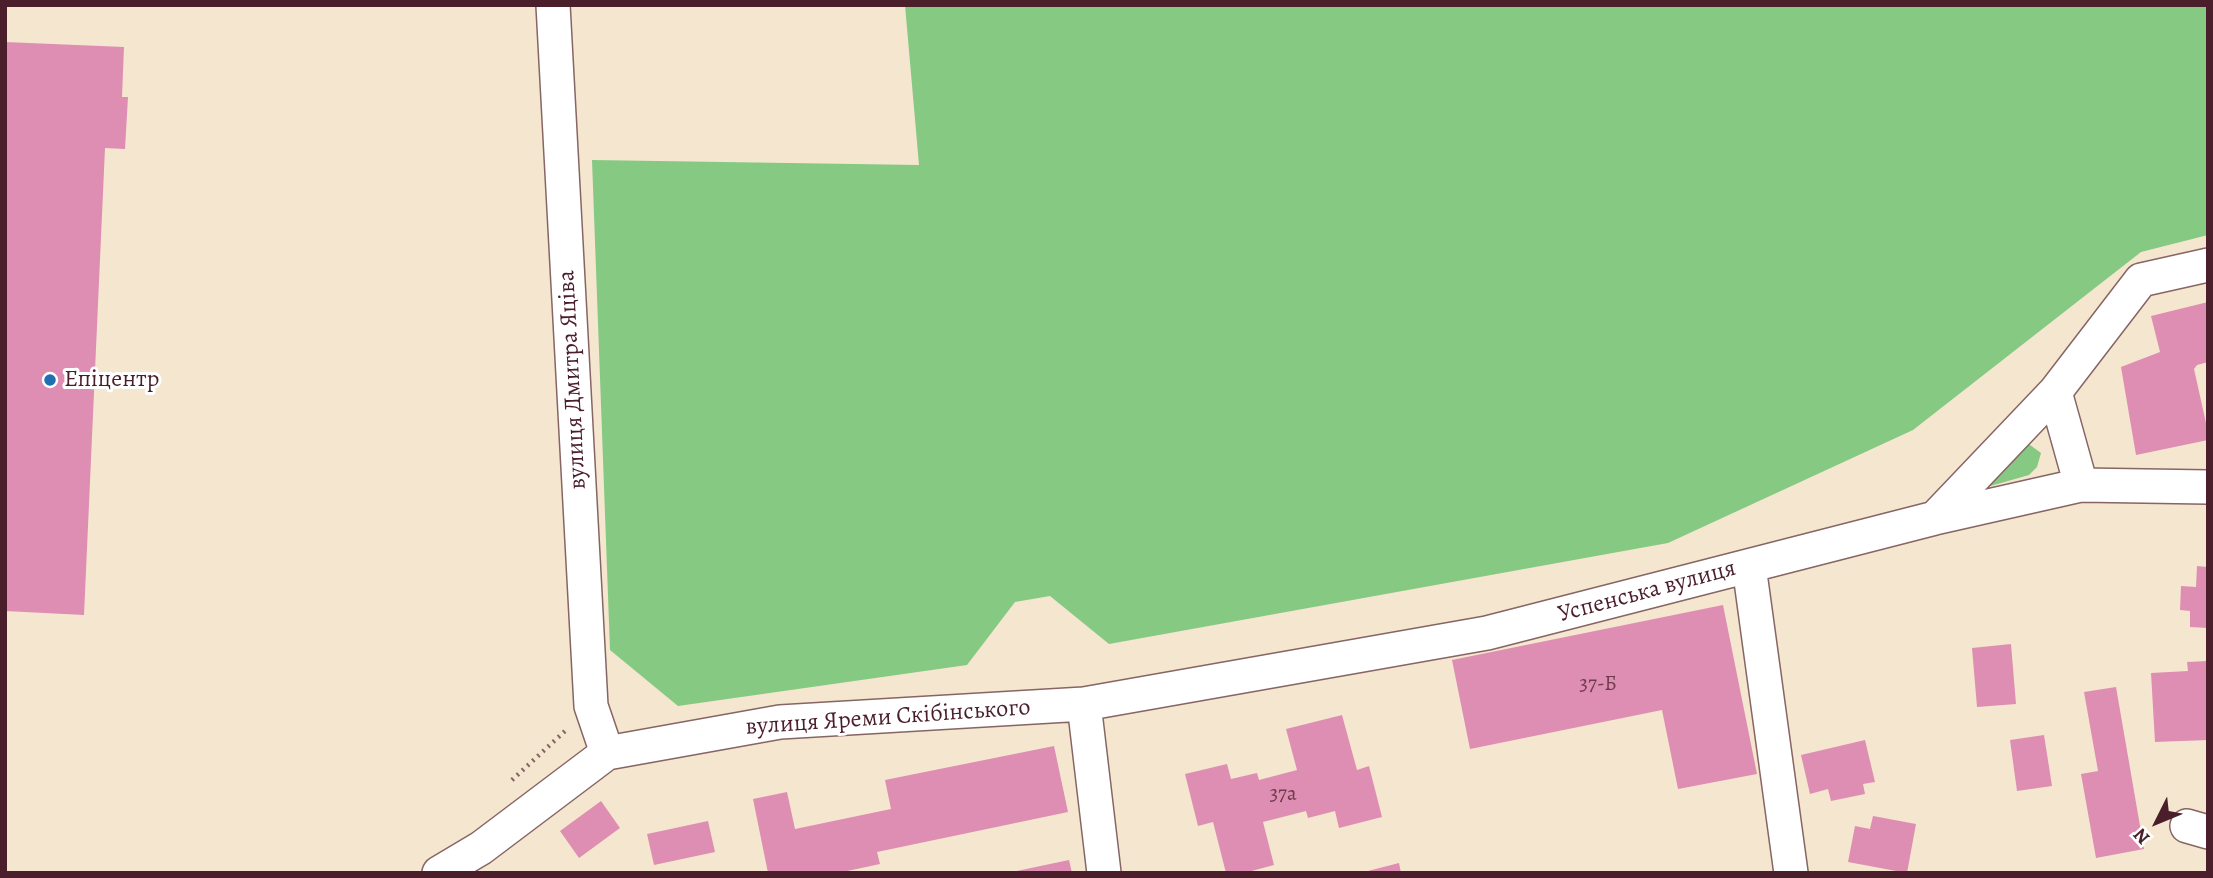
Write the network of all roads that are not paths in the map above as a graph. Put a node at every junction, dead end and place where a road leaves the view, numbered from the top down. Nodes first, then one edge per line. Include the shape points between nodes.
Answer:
1 (553, 5) edge
2 (2208, 265) edge
3 (2055, 392) junction
4 (2081, 485) junction
5 (2208, 487) edge
6 (1935, 518) junction
7 (1749, 566) junction
8 (1084, 704) junction
9 (607, 753) junction
10 (439, 873) edge
11 (1104, 873) edge
12 (1791, 873) edge

1 - 9 street, вулиця Дмитра Яціва via 591,706
2 - 3 street via 2141,280
3 - 4 street
3 - 6 street
4 - 5 street, Успенська вулиця
4 - 6 street, Успенська вулиця
6 - 7 street, Успенська вулиця
7 - 8 street, Успенська вулиця via 1487,634
7 - 12 street
8 - 9 street, вулиця Яреми Скібінського via 780,722
8 - 11 street
9 - 10 street, вулиця Яреми Скібінського via 481,848

